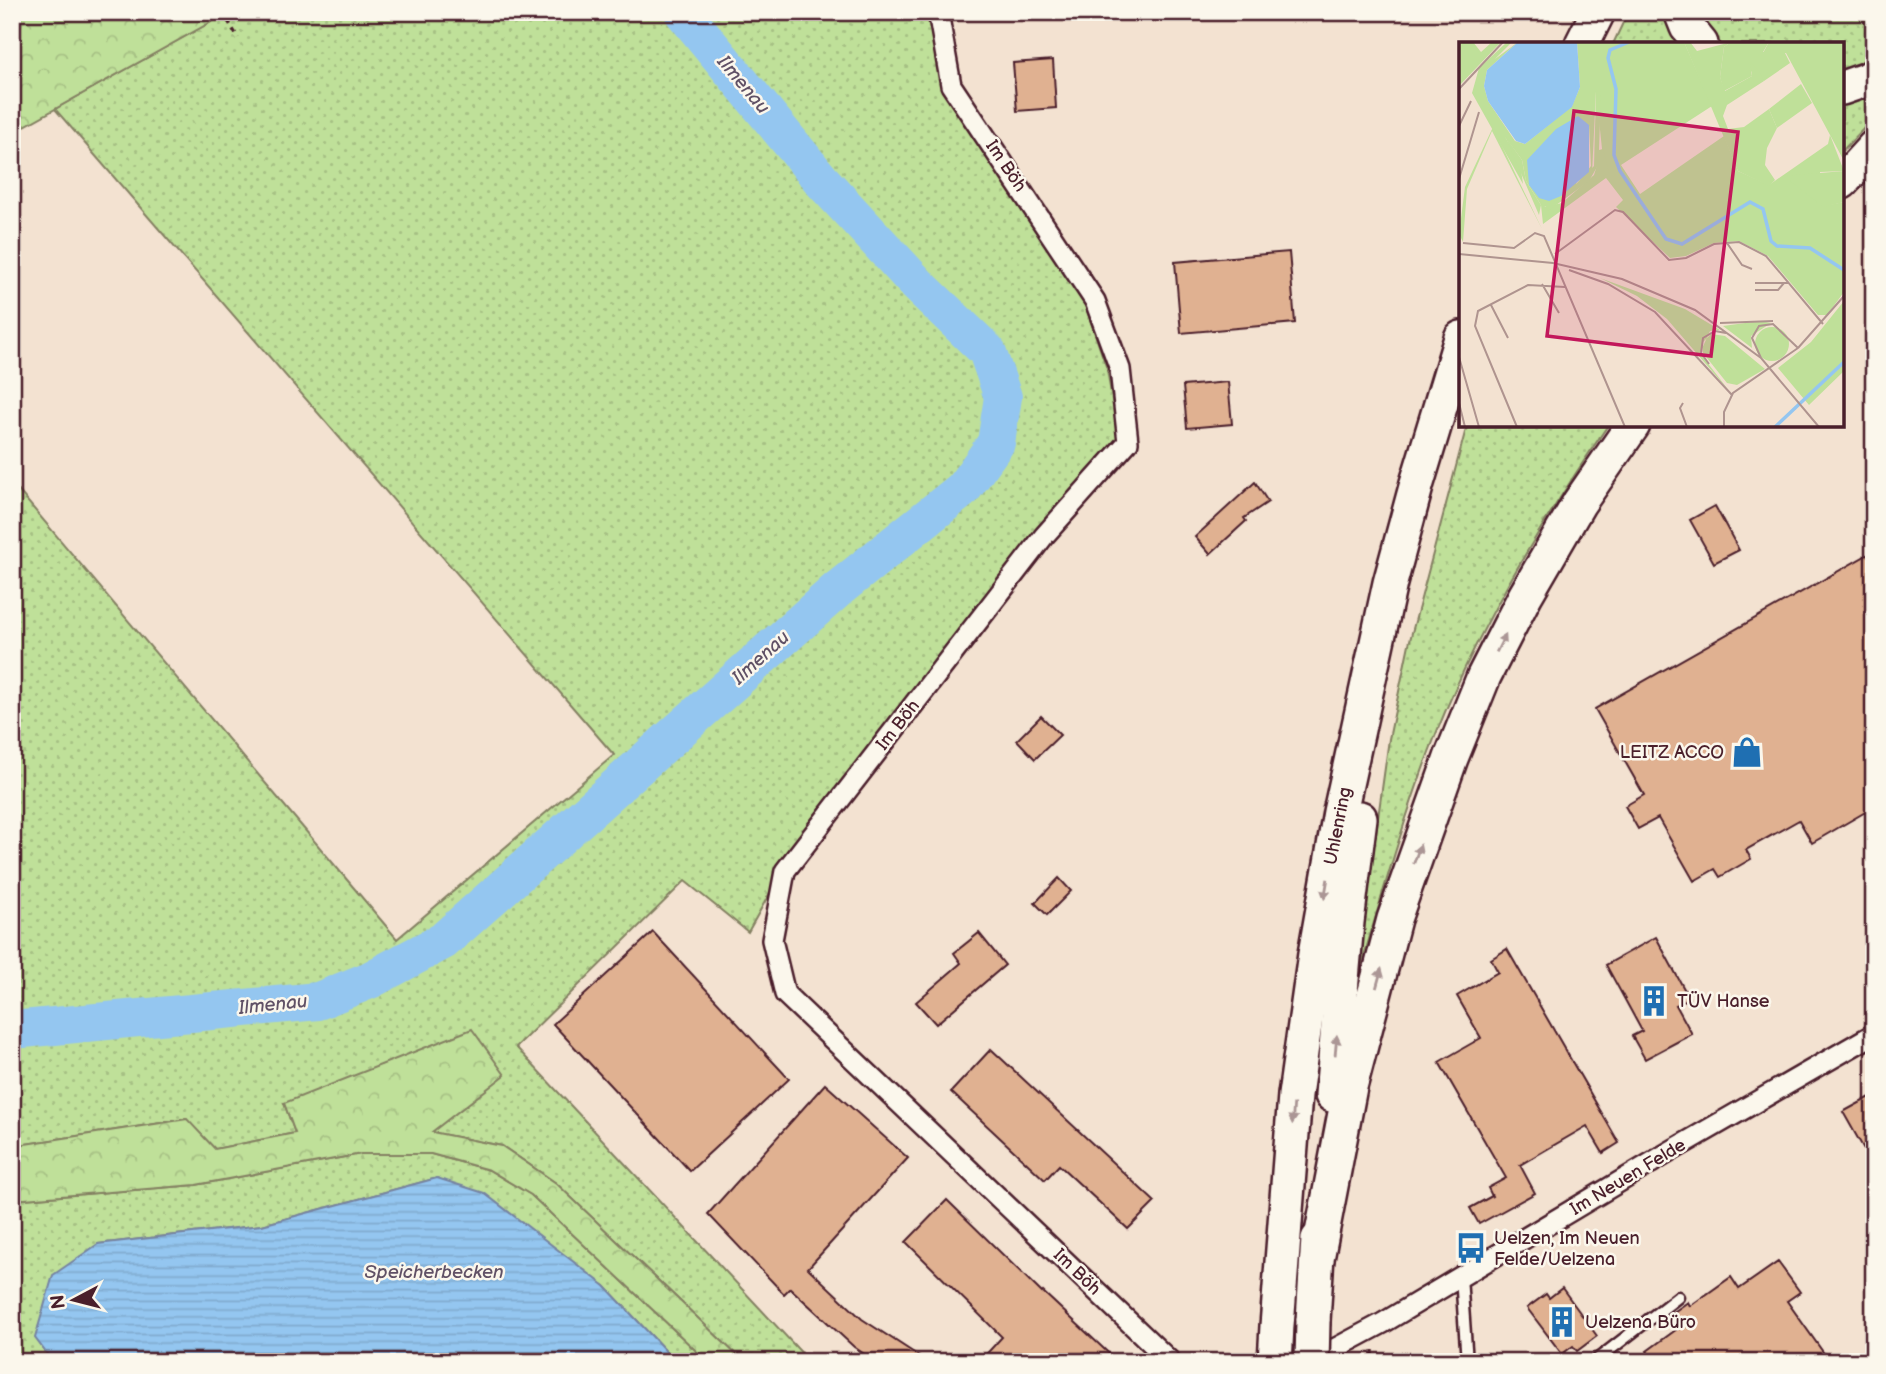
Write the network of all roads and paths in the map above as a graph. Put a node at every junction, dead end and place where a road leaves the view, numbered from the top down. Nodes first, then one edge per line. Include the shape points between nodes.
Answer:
1 (223, 12) edge
2 (938, 12) edge
3 (1581, 12) edge
4 (1598, 12) edge
5 (1681, 12) edge
6 (238, 38) dead end
7 (1571, 42) edge
8 (1583, 42) edge
9 (1699, 42) edge
10 (1874, 75) edge
11 (1844, 87) edge
12 (1874, 147) edge
13 (1844, 180) edge
14 (1459, 345) edge
15 (1632, 427) edge
16 (1390, 583) junction
17 (1874, 1034) edge
18 (1317, 1259) junction
19 (1461, 1276) junction
20 (1678, 1297) dead end
21 (1171, 1362) edge
22 (1275, 1362) edge
23 (1311, 1362) edge
24 (1466, 1362) edge
25 (1594, 1362) edge

1 - 6 path
2 - 21 street, Im Böh via 951,85 1095,301 1120,369 1128,442 1044,536 785,872 772,940 785,995
3 - 7 highway
4 - 8 highway
5 - 9 highway
10 - 11 highway
12 - 13 highway
14 - 16 highway, Uhlenring
18 -> 15 highway via 1350,1087 1394,919 1451,758 1484,676 1525,596 1578,503
18 -> 16 highway via 1347,922
16 -> 22 highway, Uhlenring via 1340,812 1315,954 1295,1096
17 - 19 street, Im Neuen Felde
18 - 23 highway, bridge
19 - 23 street, Im Neuen Felde
19 - 24 lane
20 - 25 lane

